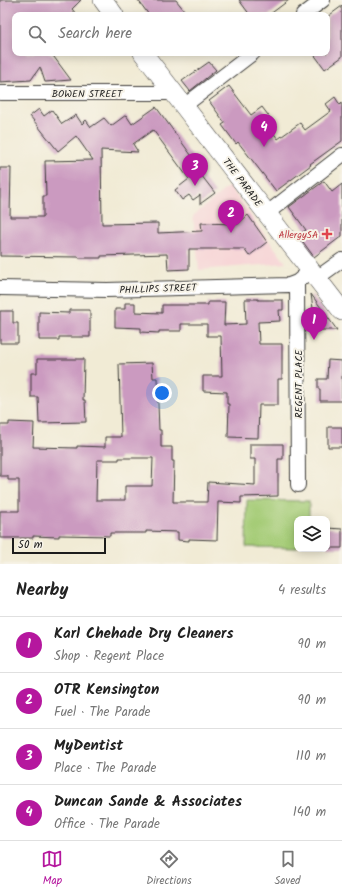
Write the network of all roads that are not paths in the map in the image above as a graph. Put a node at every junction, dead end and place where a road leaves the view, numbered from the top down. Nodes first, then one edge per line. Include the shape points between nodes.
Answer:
1 (103, 0) edge
2 (322, 0) edge
3 (112, 12) edge
4 (307, 12) edge
5 (145, 56) edge
6 (248, 56) edge
7 (0, 93) edge
8 (179, 99) junction
9 (342, 155) edge
10 (266, 214) junction
11 (342, 260) edge
12 (308, 277) junction
13 (0, 288) edge
14 (342, 311) edge
15 (298, 485) dead end

1 - 3 main road
2 - 4 street
5 - 8 main road, THE PARADE
6 - 8 street
7 - 8 street, BOWEN STREET
8 - 10 main road, THE PARADE
9 - 10 street
10 - 12 main road, THE PARADE
11 - 12 street
12 - 13 street, PHILLIPS STREET via 289,285 107,290
12 - 14 main road, THE PARADE
12 - 15 street, REGENT PLACE

